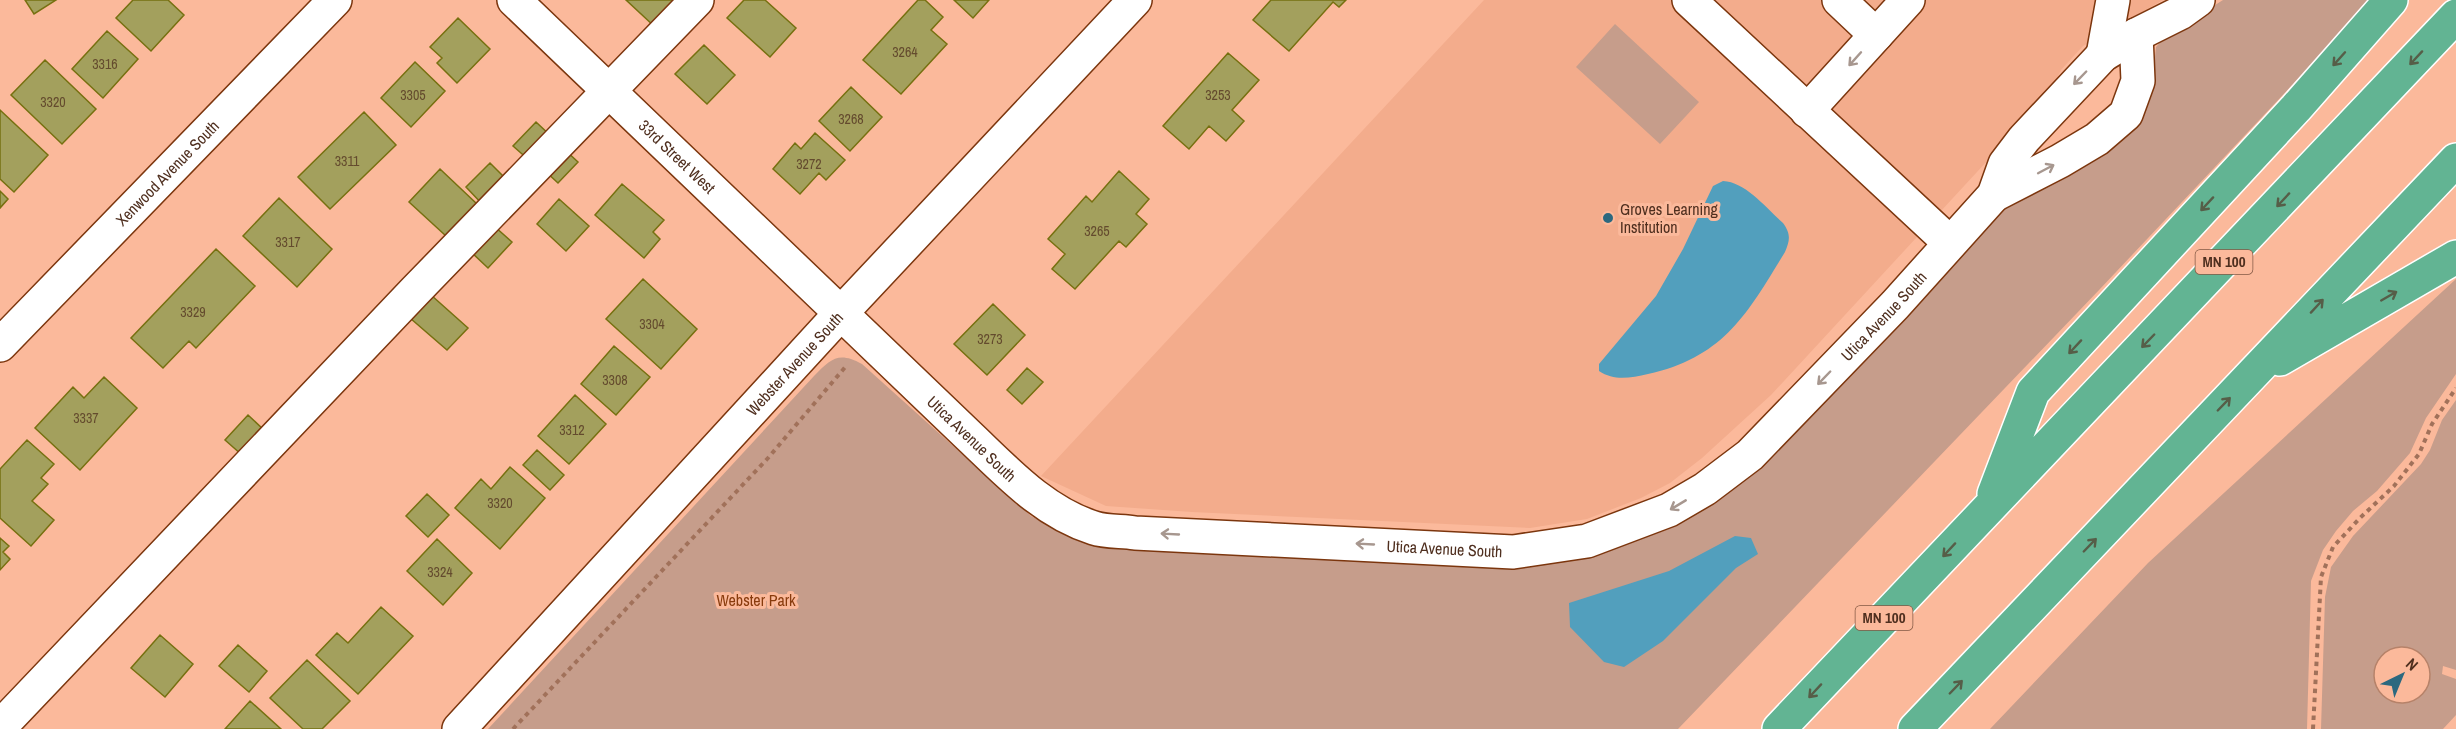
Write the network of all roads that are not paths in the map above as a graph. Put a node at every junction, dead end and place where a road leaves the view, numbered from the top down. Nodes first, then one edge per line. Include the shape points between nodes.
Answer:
1 (335, 0) edge
2 (514, 0) edge
3 (698, 0) edge
4 (1135, 0) edge
5 (1689, 0) edge
6 (1839, 0) edge
7 (1908, 0) edge
8 (2114, 0) edge
9 (2198, 0) edge
10 (2391, 0) edge
11 (2456, 16) edge
12 (2136, 34) junction
13 (1876, 35) junction
14 (2103, 55) junction
15 (610, 91) junction
16 (1807, 111) junction
17 (2456, 160) edge
18 (1994, 195) junction
19 (1950, 243) junction
20 (2456, 257) edge
21 (841, 314) junction
22 (0, 345) edge
23 (2248, 379) junction
24 (1989, 507) junction
25 (0, 727) edge
26 (459, 729) edge
27 (1779, 729) edge
28 (1915, 729) edge

1 - 22 street, Xenwood Avenue South
2 - 15 street, 33rd Street West
3 - 15 street
4 - 21 street, Webster Avenue South
5 - 16 street
6 - 13 street
7 - 13 street
8 - 14 street
9 - 12 street, Utica Avenue South
10 -> 24 highway via 2033,392
11 -> 24 highway, MN 100
12 - 14 street, Utica Avenue South
18 -> 12 street, Utica Avenue South via 2097,139 2126,114 2138,81
13 -> 16 street
14 -> 18 street, Utica Avenue South via 2024,139 2005,164
15 - 21 street, 33rd Street West
15 - 25 street
16 - 19 street
23 -> 17 highway
18 - 19 street, Utica Avenue South
19 -> 21 street, Utica Avenue South via 1750,455 1704,489 1669,510 1587,541 1513,552 1095,529 1034,496
23 -> 20 highway
21 - 26 street, Webster Avenue South
28 -> 23 highway
24 -> 27 highway, MN 100

